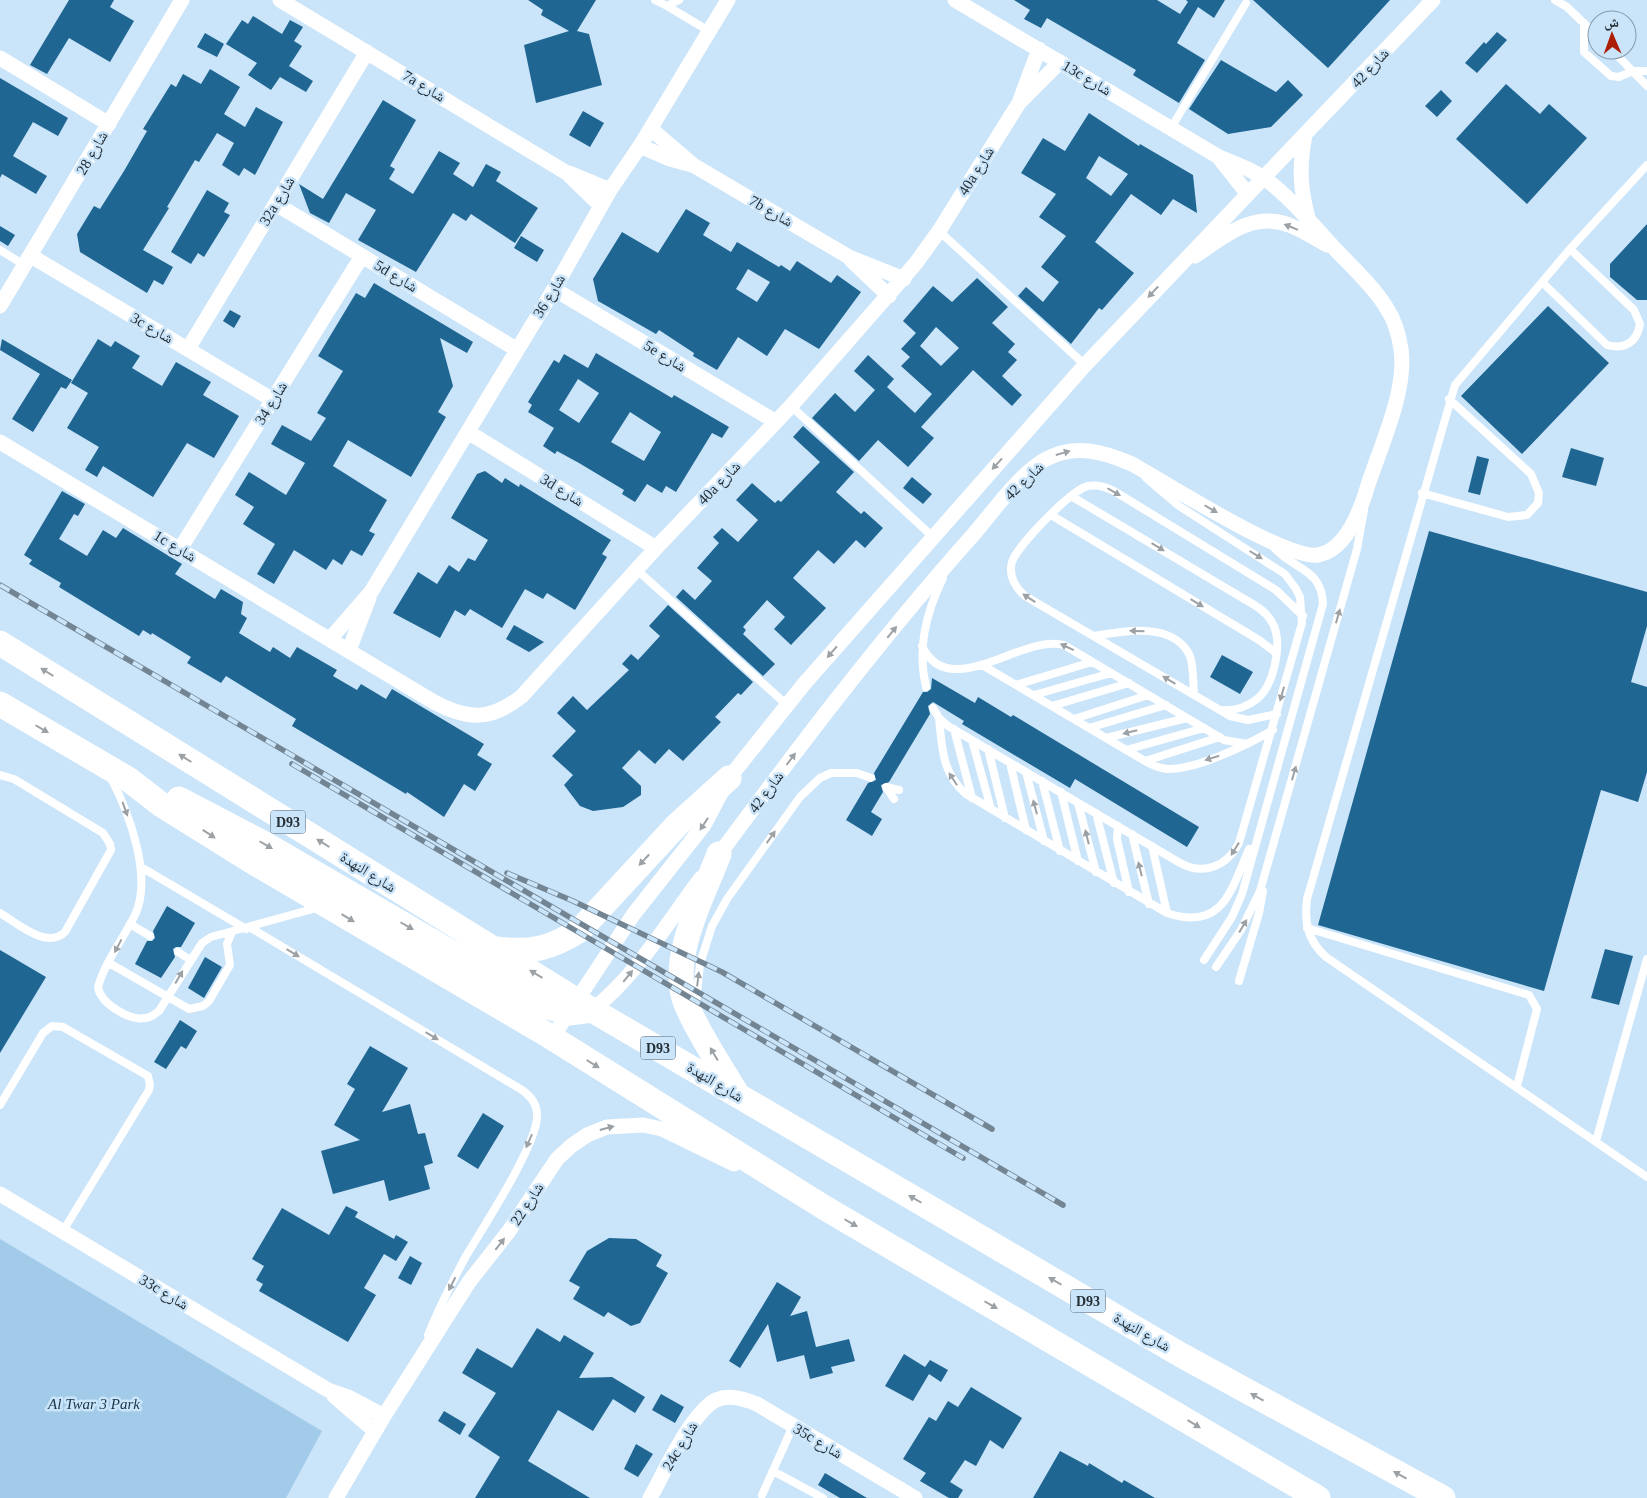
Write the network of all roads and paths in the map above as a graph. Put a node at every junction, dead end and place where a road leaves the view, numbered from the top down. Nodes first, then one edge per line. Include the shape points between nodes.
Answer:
1 (182, 0) edge
2 (280, 0) edge
3 (655, 0) edge
4 (679, 0) edge
5 (728, 0) edge
6 (955, 0) edge
7 (1433, 0) edge
8 (1555, 0) edge
9 (1246, 3) dead end
10 (1565, 3) edge
11 (666, 6) junction
12 (1584, 23) junction
13 (1587, 26) edge
14 (709, 31) junction
15 (1039, 49) junction
16 (367, 52) junction
17 (0, 58) edge
18 (1622, 60) edge
19 (1060, 62) junction
20 (1633, 71) junction
21 (1647, 72) edge
22 (1647, 86) edge
23 (1019, 103) junction
24 (109, 124) junction
25 (1171, 128) junction
26 (650, 129) junction
27 (1305, 135) junction
28 (640, 146) junction
29 (1219, 157) junction
30 (693, 165) junction
31 (1647, 165) edge
32 (567, 173) junction
33 (1264, 178) junction
34 (610, 190) junction
35 (1247, 193) junction
36 (276, 204) junction
37 (601, 206) junction
38 (1308, 218) junction
39 (939, 231) junction
40 (1335, 249) junction
41 (1570, 249) junction
42 (0, 250) edge
43 (362, 256) junction
44 (848, 257) junction
45 (28, 261) junction
46 (1170, 273) junction
47 (904, 278) junction
48 (1542, 282) junction
49 (554, 289) junction
50 (889, 296) junction
51 (0, 306) edge
52 (188, 349) junction
53 (516, 349) junction
54 (1085, 364) junction
55 (1449, 399) junction
56 (273, 400) junction
57 (791, 406) junction
58 (776, 422) junction
59 (468, 432) junction
60 (0, 442) edge
61 (1132, 464) junction
62 (1366, 493) junction
63 (1422, 493) junction
64 (1071, 496) junction
65 (1051, 515) junction
66 (932, 536) junction
67 (1269, 542) junction
68 (656, 548) junction
69 (180, 549) junction
70 (951, 560) junction
71 (637, 570) junction
72 (371, 592) junction
73 (1303, 616) junction
74 (1094, 636) junction
75 (330, 639) junction
76 (0, 643) edge
77 (922, 646) junction
78 (349, 650) junction
79 (1276, 652) junction
80 (1092, 662) junction
81 (982, 664) junction
82 (1111, 673) junction
83 (1129, 683) junction
84 (1016, 685) junction
85 (926, 687) dead end
86 (1034, 695) junction
87 (1148, 695) junction
88 (1194, 695) junction
89 (0, 704) edge
90 (787, 705) junction
91 (1166, 705) junction
92 (1052, 706) junction
93 (933, 708) dead end
94 (1219, 710) junction
95 (1277, 714) junction
96 (940, 718) junction
97 (1187, 718) junction
98 (1074, 719) junction
99 (1089, 728) junction
100 (1204, 728) junction
101 (954, 729) junction
102 (1273, 730) junction
103 (1106, 738) junction
104 (1220, 738) junction
105 (972, 740) junction
106 (1247, 744) junction
107 (988, 749) junction
108 (1126, 750) junction
109 (1145, 761) junction
110 (1010, 762) junction
111 (104, 765) junction
112 (1026, 772) junction
113 (0, 775) edge
114 (729, 778) junction
115 (871, 778) dead end
116 (128, 779) junction
117 (1042, 782) junction
118 (899, 790) dead end
119 (1061, 792) junction
120 (972, 798) junction
121 (894, 800) dead end
122 (1078, 803) junction
123 (990, 809) junction
124 (1096, 813) junction
125 (1005, 818) junction
126 (1118, 826) junction
127 (1259, 829) junction
128 (1026, 830) junction
129 (1132, 834) junction
130 (1044, 841) junction
131 (1152, 846) junction
132 (1060, 850) junction
133 (719, 854) junction
134 (1078, 861) junction
135 (141, 867) junction
136 (1096, 872) junction
137 (1264, 876) junction
138 (1114, 883) junction
139 (1129, 892) junction
140 (1149, 904) junction
141 (326, 905) junction
142 (0, 912) edge
143 (1167, 913) junction
144 (130, 924) junction
145 (1307, 928) junction
146 (248, 929) junction
147 (232, 932) junction
148 (150, 936) dead end
149 (493, 949) junction
150 (178, 952) dead end
151 (190, 959) junction
152 (1647, 959) edge
153 (1204, 960) dead end
154 (109, 963) junction
155 (1216, 967) dead end
156 (1238, 981) dead end
157 (167, 996) junction
158 (580, 1007) junction
159 (698, 1027) junction
160 (552, 1038) junction
161 (1517, 1086) junction
162 (739, 1096) junction
163 (0, 1105) edge
164 (1596, 1141) junction
165 (1647, 1177) edge
166 (0, 1194) edge
167 (825, 1208) junction
168 (63, 1231) junction
169 (422, 1356) junction
170 (328, 1390) junction
171 (718, 1400) joint
172 (384, 1416) junction
173 (793, 1426) junction
174 (375, 1431) junction
175 (773, 1471) junction
176 (762, 1495) dead end
177 (336, 1498) edge
178 (650, 1498) edge
179 (823, 1498) edge
180 (914, 1498) edge
181 (1318, 1498) edge
182 (1443, 1498) edge

1 - 24 street, شارع 28
2 - 16 street, 7a شارع
3 - 11 lane
4 - 11 lane
5 - 14 street, شارع 36
6 - 15 street, 13c شارع
7 - 27 street, شارع 42
8 - 10 lane
9 - 25 lane
10 - 12 lane
11 - 14 lane
12 - 13 lane
12 - 20 lane via 1582,46 1586,56 1611,76 1619,78
14 - 26 street, شارع 36
15 - 19 street, 13c شارع
15 - 23 street, 40a شارع
16 - 32 street, 7a شارع
16 - 36 street, 32a شارع
17 - 24 street
18 - 20 lane
19 - 23 street, 40a شارع
19 - 25 street, 13c شارع
20 - 21 lane
20 - 22 lane
23 - 39 street, 40a شارع
24 - 45 street, شارع 28
25 - 29 street, 13c شارع
26 - 28 street, شارع 36
26 - 30 street, 7b شارع
27 - 33 street, شارع 42
27 - 38 street, شارع 42 via 1301,191
28 - 30 street, 7b شارع via 670,160
28 - 34 street, شارع 36
29 - 33 street, 13c شارع
29 - 35 street, 13c شارع
30 - 44 street, 7b شارع
31 - 41 lane
32 - 34 street, 7a شارع
32 - 37 street, 7a شارع
33 - 35 street, شارع 42
33 - 38 street, شارع 42
34 - 37 street, شارع 36
35 - 46 street, شارع 42
36 - 43 street, 5d شارع
36 - 52 street, 32a شارع
37 - 49 street, شارع 36
38 - 40 street, شارع 42
39 - 47 street, 40a شارع
39 - 54 lane
40 -> 46 street, شارع 42 via 1289,225 1263,220 1238,227
40 - 62 street, شارع 42 via 1387,308 1401,350 1398,394
41 - 48 lane
41 - 48 lane via 1634,310 1640,324 1636,337 1622,347 1608,345
42 - 45 lane
43 - 53 street, 5d شارع
43 - 56 street, شارع 34
44 - 47 street, 7b شارع
44 - 50 street, 7b شارع
45 - 51 street, شارع 28
45 - 52 street, 3c شارع
46 -> 54 street, شارع 42
47 - 50 street, 40a شارع
48 - 55 lane via 1463,372
49 - 53 street, شارع 36
49 - 58 street, 5e شارع
50 - 57 street, 40a شارع
52 - 56 street, 3c شارع
53 - 59 street, شارع 36
54 -> 66 street, شارع 42
55 - 63 lane
55 - 63 lane via 1531,474 1539,493 1538,503 1527,515 1508,517
56 - 69 street, شارع 34
57 - 58 street, 40a شارع
57 - 66 lane
58 - 68 street, 40a شارع
59 - 68 street, 3d شارع
59 - 72 street, شارع 36
60 - 69 street, 1c شارع
61 -> 67 street, شارع 42
70 -> 61 street, شارع 42 via 1028,474 1046,459 1066,451 1088,450 1110,454
61 -> 73 lane via 1179,506 1285,574 1296,589
62 - 67 street, شارع 42 via 1345,536 1334,549 1317,555 1301,554
137 -> 62 lane via 1357,549
63 - 145 lane via 1307,900
64 - 65 lane
64 -> 73 lane via 1087,486 1106,487 1276,590
64 -> 79 lane via 1263,611 1276,633
74 -> 65 lane via 1025,596 1011,576 1012,561
65 -> 79 lane
66 -> 90 street, شارع 42
67 - 127 lane via 1284,558 1314,577 1320,585 1323,604
68 - 71 street, 40a شارع
69 - 75 street, 1c شارع
70 - 77 lane via 930,605
133 -> 70 street, شارع 42 via 840,694
71 - 78 street, 40a شارع via 522,696 494,713 479,716 448,709
71 - 90 lane
72 - 75 street, شارع 36
72 - 78 street, شارع 36
73 -> 95 lane
88 -> 74 lane
88 -> 74 lane via 1190,658 1177,642 1157,633 1135,630
75 - 78 street, 1c شارع
149 -> 76 main road, شارع النهدة / D93
77 - 81 lane via 930,658 942,666 966,668
77 - 85 lane
79 - 94 lane via 1269,682 1258,699 1239,709
80 -> 81 lane via 1064,645 1049,643
80 - 82 lane
80 - 84 lane
81 - 84 lane
82 - 83 lane
82 - 86 lane
83 - 87 lane
83 - 92 lane
84 - 86 lane
86 - 92 lane
87 - 91 lane
87 - 98 lane
88 - 94 lane
89 -> 111 main road
90 - 114 street, شارع 42
91 - 97 lane
91 - 99 lane
92 - 98 lane
93 - 96 lane
94 - 95 lane via 1248,720
95 - 102 lane
96 - 101 lane
120 -> 96 lane via 958,788 947,771
97 - 100 lane
97 -> 103 lane
98 - 99 lane
99 - 103 lane
100 - 104 lane
100 - 108 lane
101 - 105 lane
101 - 120 lane
102 - 106 lane
102 -> 131 lane via 1239,843 1228,859 1209,868 1194,868
103 - 108 lane
104 - 106 lane
104 - 109 lane
105 - 107 lane
105 - 123 lane
106 -> 109 lane via 1219,756 1175,768 1160,768
107 - 110 lane
107 - 125 lane
108 - 109 lane
110 - 112 lane
110 - 128 lane
111 - 116 main road
111 -> 135 lane via 123,804
112 - 117 lane
130 -> 112 lane
113 - 142 lane via 14,779 104,833 111,850 59,938 41,937
114 -> 149 main road via 677,824 580,930 561,942 540,949 518,952
114 -> 158 street, شارع 42 via 704,825 633,915
159 -> 115 lane via 696,985 700,964 709,935 727,899 808,787 831,773 857,773
116 -> 141 main road via 163,806
116 -> 158 main road via 184,801 236,827 530,998 555,1010
117 - 119 lane
117 - 132 lane
118 - 121 lane via 886,787
119 - 122 lane
119 - 134 lane
120 - 123 lane
122 - 124 lane
136 -> 122 lane
123 - 125 lane
124 - 126 lane
124 - 138 lane
125 - 128 lane
126 - 129 lane
126 - 139 lane via 1117,839
127 - 143 lane via 1224,903 1215,912 1192,919
127 - 153 lane via 1237,906
128 - 130 lane
129 - 131 lane
140 -> 129 lane
130 - 132 lane
131 - 143 lane
132 - 134 lane
158 -> 133 street, شارع 42 via 610,996 627,978
133 - 159 main road via 685,940 681,961 681,985
134 - 136 lane
135 - 144 lane via 139,901
135 - 146 lane
136 - 138 lane
155 -> 137 lane via 1248,917
137 - 156 lane via 1259,913
138 - 139 lane
139 - 140 lane
140 - 143 lane
141 - 146 lane
141 -> 160 main road
144 - 148 lane
144 -> 154 lane
145 - 161 lane via 1317,950 1326,957
145 - 161 lane via 1529,995 1537,1009
146 - 147 lane
146 -> 169 lane via 522,1090 536,1107 537,1116 530,1140 457,1273
147 - 151 lane via 202,943
147 - 157 lane via 227,944 230,965 203,1006 189,1009
158 -> 149 main road, شارع النهدة / D93
150 - 151 lane
157 -> 151 lane
152 - 164 lane
154 - 157 lane
154 - 157 lane via 99,982 98,993 106,1002 131,1017 153,1016
158 - 160 street, شارع 42
158 - 162 main road, شارع النهدة / D93
162 -> 159 main road
160 -> 167 main road
161 - 164 lane
182 -> 162 main road, شارع النهدة / D93 via 1181,1355
163 - 168 lane via 43,1033 52,1026 63,1027 148,1076 149,1090
164 - 165 lane
166 - 168 street, 33c شارع
169 -> 167 street, شارع 22 via 469,1282 509,1231 557,1159 587,1135 607,1127 643,1125 662,1129
167 -> 181 main road
168 - 170 street, 33c شارع
169 - 172 street, شارع 22
170 - 172 street, 33c شارع
170 - 174 street, 33c شارع
171 - 173 street, 35c شارع via 746,1399
171 - 178 street, 24c شارع via 707,1406 692,1424
172 - 174 street, شارع 22
173 - 175 lane
173 - 180 street, 35c شارع
174 - 177 street, شارع 22
175 - 176 lane
175 - 179 lane

